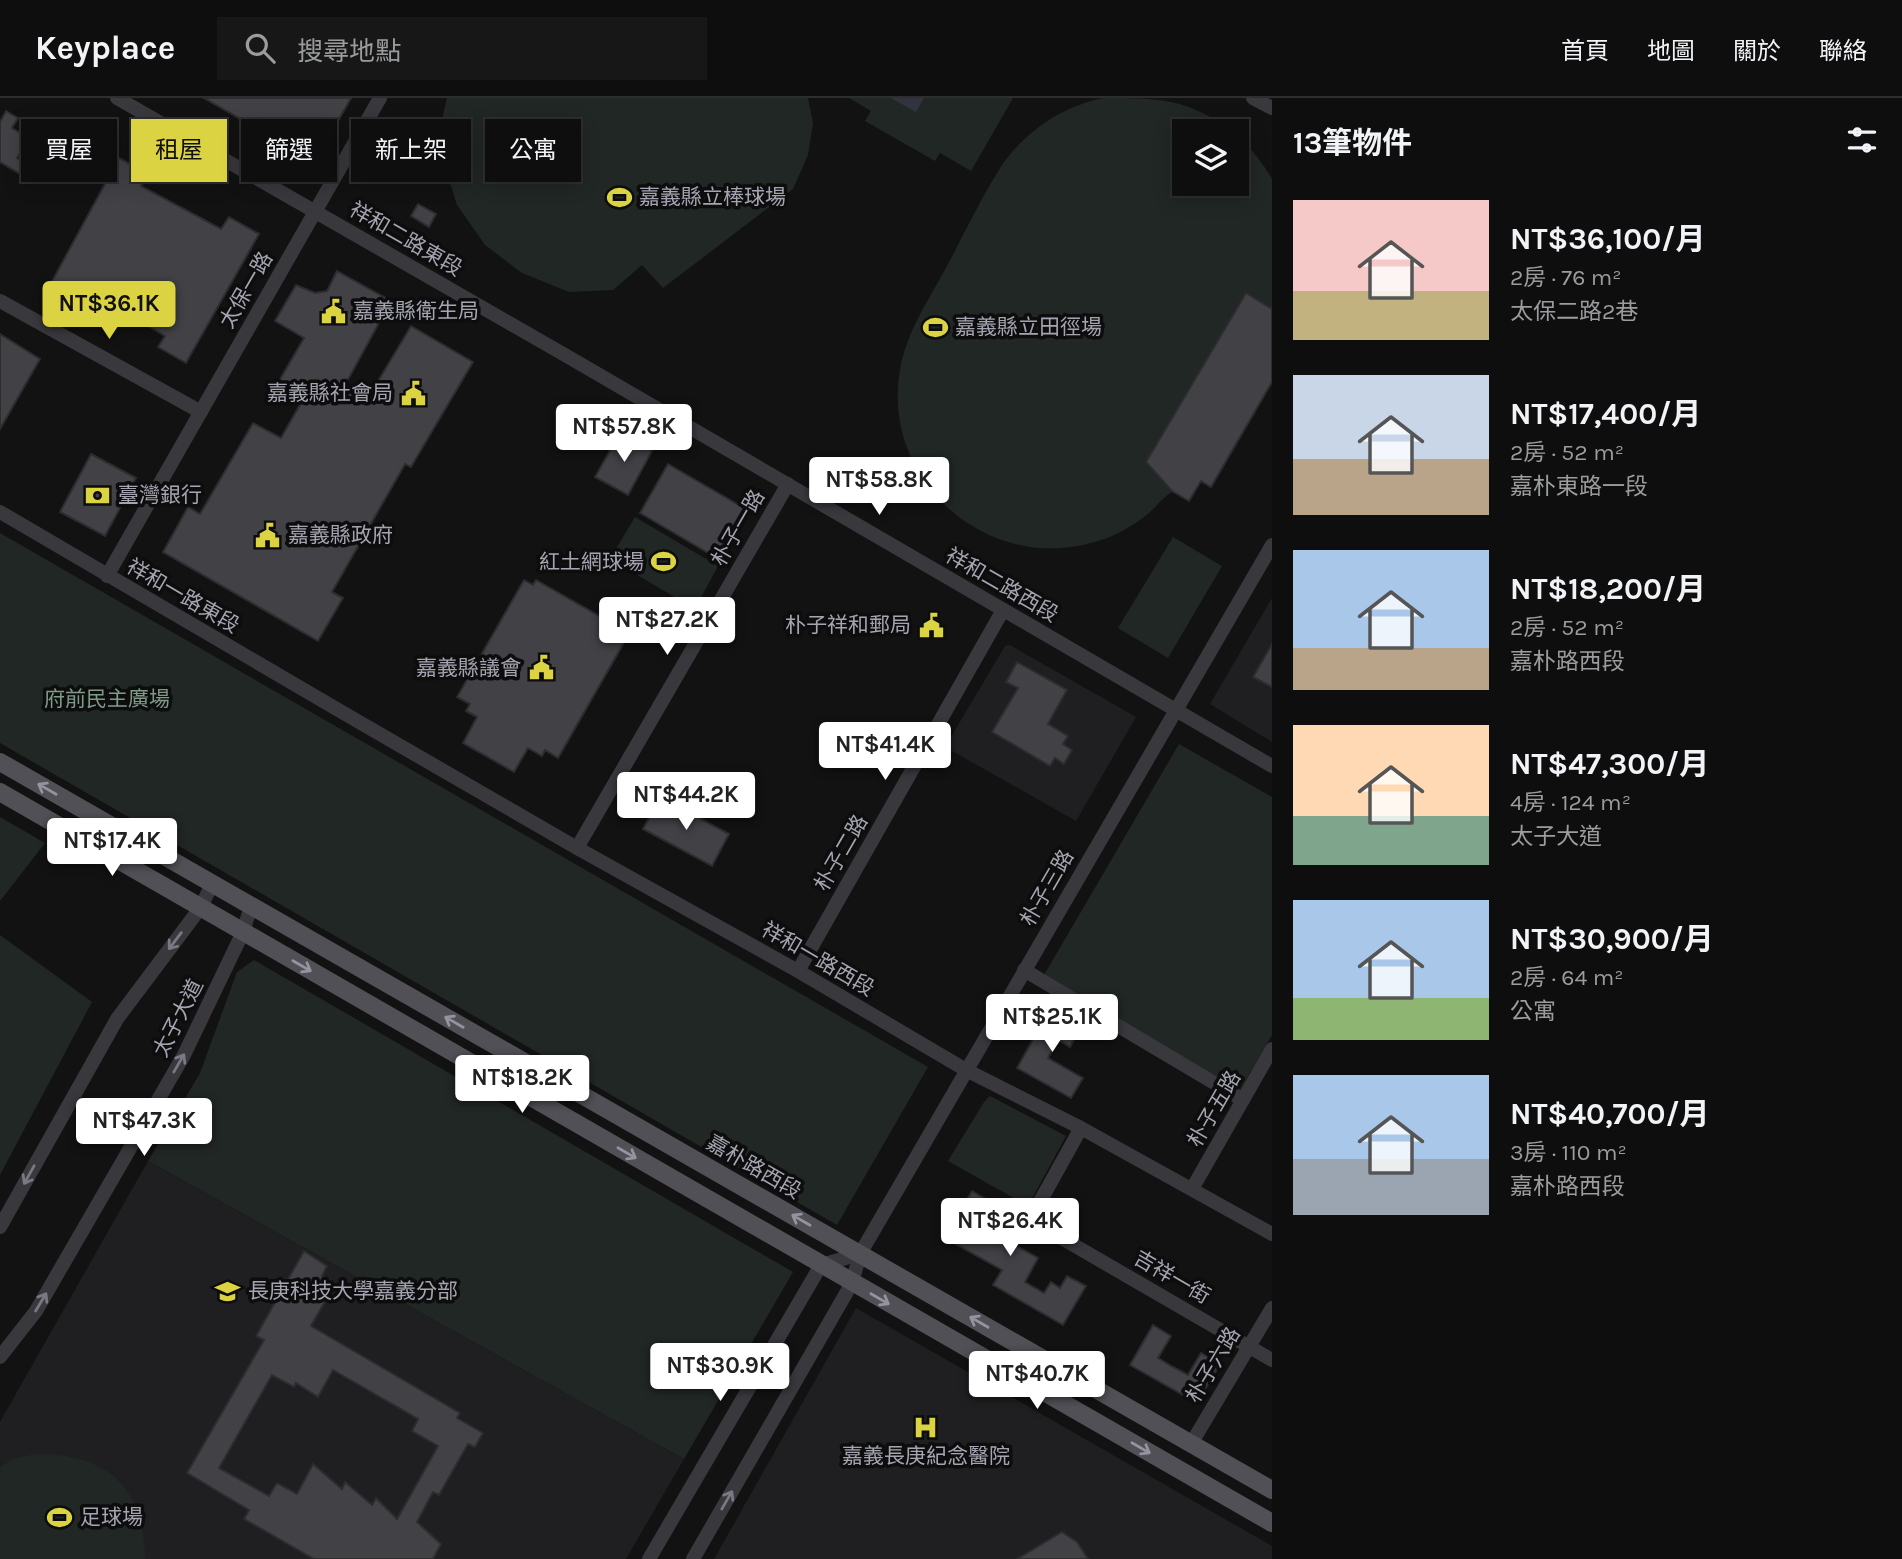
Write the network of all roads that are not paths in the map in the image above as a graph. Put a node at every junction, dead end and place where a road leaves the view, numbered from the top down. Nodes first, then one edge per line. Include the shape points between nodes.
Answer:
1 (117, 98) edge
2 (380, 98) edge
3 (1254, 98) edge
4 (1272, 108) edge
5 (315, 211) junction
6 (0, 301) edge
7 (565, 355) joint
8 (201, 412) junction
9 (788, 484) junction
10 (0, 512) edge
11 (1272, 545) edge
12 (107, 576) junction
13 (1003, 610) junction
14 (1175, 710) junction
15 (347, 715) joint
16 (0, 762) edge
17 (1272, 766) edge
18 (0, 792) edge
19 (577, 848) junction
20 (212, 884) junction
21 (251, 906) junction
22 (201, 907) junction
23 (243, 932) junction
24 (1024, 970) junction
25 (798, 971) junction
26 (1270, 1056) edge
27 (966, 1070) junction
28 (1242, 1100) junction
29 (1081, 1128) junction
30 (1192, 1189) junction
31 (0, 1227) edge
32 (1272, 1234) edge
33 (860, 1254) junction
34 (821, 1265) junction
35 (852, 1283) junction
36 (1272, 1308) edge
37 (1249, 1347) junction
38 (0, 1357) edge
39 (1272, 1360) edge
40 (1191, 1444) junction
41 (1272, 1490) edge
42 (1272, 1523) edge
43 (649, 1559) edge
44 (693, 1559) edge

1 - 5 street, 祥和二路東段
2 - 5 street, 太保一路
3 - 4 street
5 - 7 street, 祥和二路東段
5 - 8 street, 太保一路
6 - 8 street
7 - 9 street, 祥和二路西段
8 - 12 street, 太保一路
9 - 13 street, 祥和二路西段
9 - 19 street, 朴子一路
10 - 12 street, 祥和一路東段
11 - 14 street, 朴子三路
12 - 15 street, 祥和一路東段
13 - 14 street, 祥和二路西段
13 - 25 street, 朴子二路
14 - 17 street, 祥和二路西段
14 - 24 street, 朴子三路
15 - 19 street, 祥和一路西段
20 -> 16 main road, 嘉朴路西段
18 - 22 main road
19 - 25 street, 祥和一路西段
20 - 21 main road, 嘉朴路西段
20 - 22 street, 太子大道
21 - 23 street, 太子大道
33 -> 21 main road, 嘉朴路西段
22 - 23 main road
22 -> 31 street, 太子大道 via 117,1019
23 -> 34 main road
38 -> 23 street, 太子大道 via 36,1311 184,1055
24 - 27 street, 朴子三路
24 - 28 street
25 - 27 street, 祥和一路西段
26 - 28 street, 朴子五路
27 - 29 street, 祥和一路西段
27 - 33 street, 朴子三路
28 - 30 street, 朴子五路
29 - 30 street, 祥和一路西段
29 - 37 street, 吉祥一街 via 1032,1216 1034,1222
30 - 32 street, 祥和一路西段
33 - 34 street
33 - 35 street, 朴子三路
40 -> 33 main road, 嘉朴路西段
34 - 35 main road
34 - 43 street
35 -> 42 main road
44 -> 35 street, 朴子三路
36 - 37 street, 朴子六路
37 - 39 street, 吉祥一街
37 - 40 street, 朴子六路
40 - 41 main road, 嘉朴路西段

